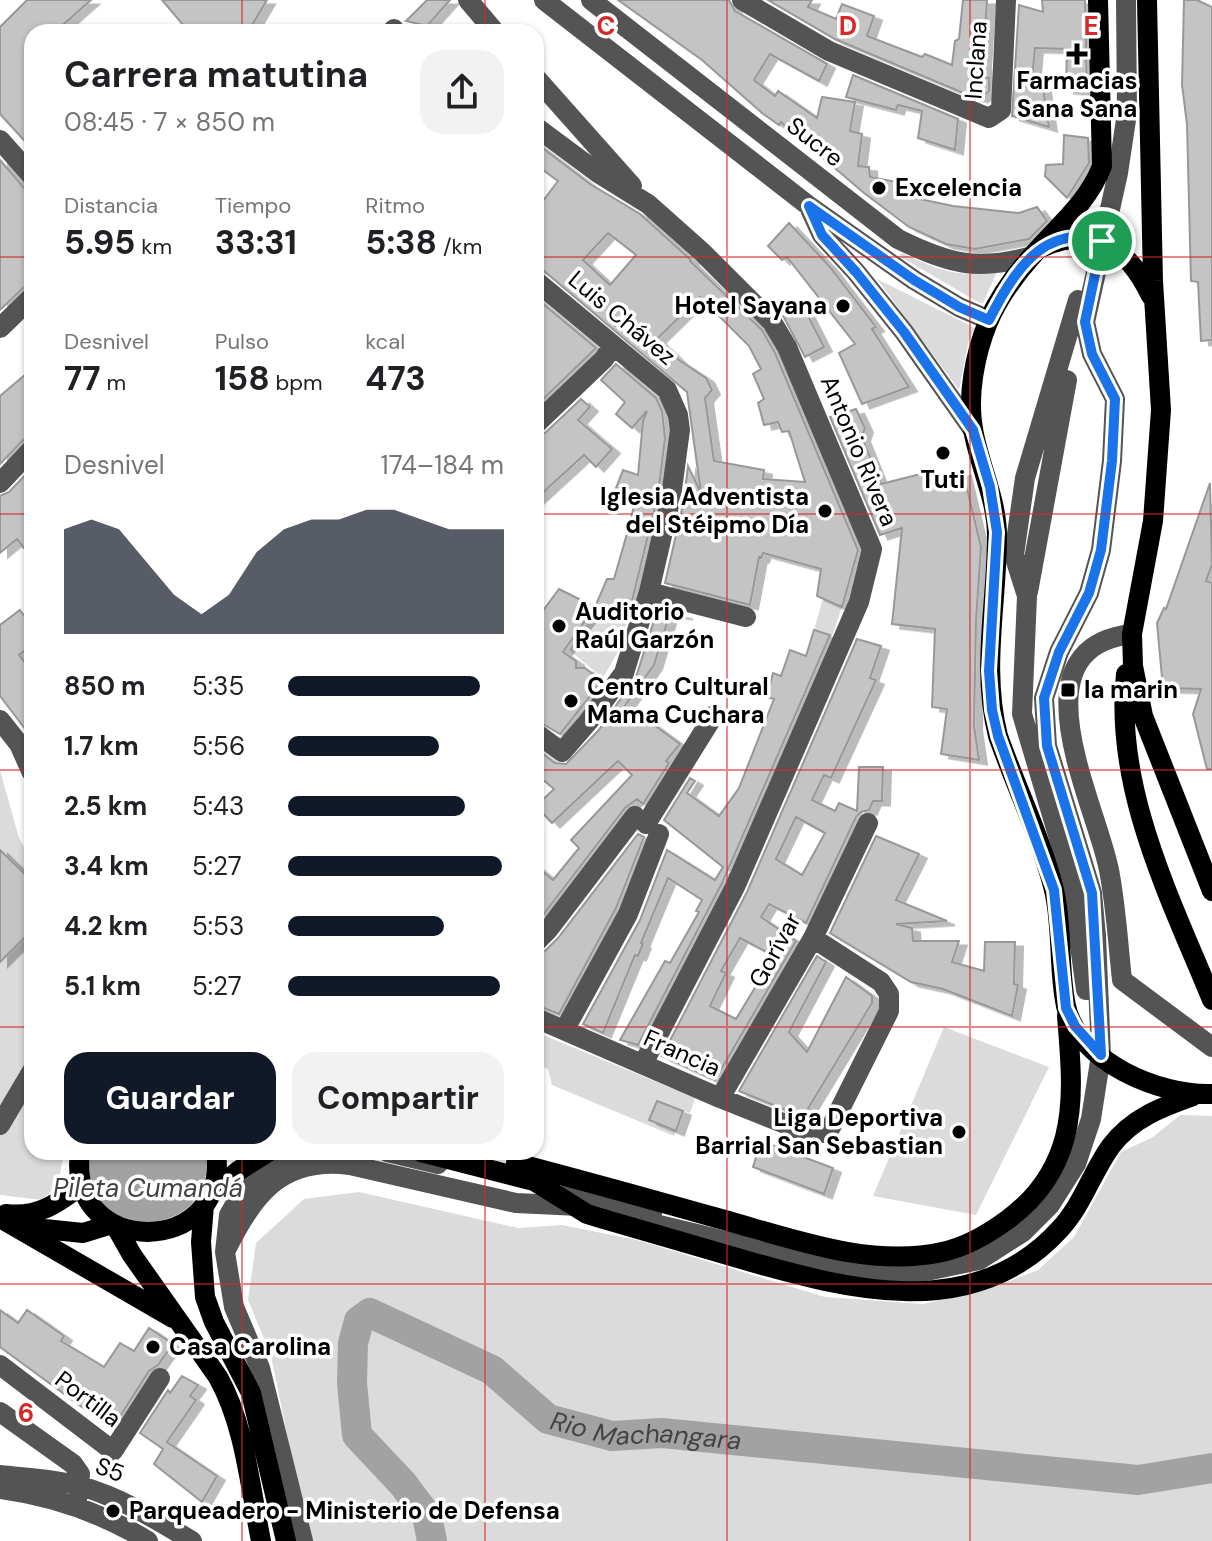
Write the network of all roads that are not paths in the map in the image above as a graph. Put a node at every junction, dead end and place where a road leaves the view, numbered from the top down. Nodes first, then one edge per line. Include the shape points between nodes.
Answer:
1 (544, 0) edge
2 (591, 0) edge
3 (742, 0) edge
4 (1006, 0) edge
5 (1098, 0) edge
6 (1113, 0) edge
7 (1126, 0) edge
8 (1147, 0) edge
9 (473, 3) edge
10 (489, 24) edge
11 (544, 87) edge
12 (544, 133) edge
13 (0, 140) edge
14 (24, 167) edge
15 (648, 204) junction
16 (809, 206) junction
17 (1097, 240) junction
18 (1037, 251) junction
19 (544, 288) edge
20 (1154, 304) junction
21 (24, 305) edge
22 (989, 320) junction
23 (0, 328) edge
24 (613, 345) junction
25 (544, 416) edge
26 (973, 430) junction
27 (24, 466) edge
28 (0, 483) edge
29 (649, 592) junction
30 (746, 617) dead end
31 (1132, 634) junction
32 (714, 715) dead end
33 (0, 720) edge
34 (544, 739) edge
35 (24, 749) edge
36 (868, 823) dead end
37 (647, 825) junction
38 (1212, 891) edge
39 (544, 934) edge
40 (813, 938) junction
41 (1212, 1000) edge
42 (1066, 1008) junction
43 (544, 1021) edge
44 (565, 1029) junction
45 (1212, 1047) edge
46 (1096, 1050) junction
47 (643, 1064) junction
48 (24, 1084) edge
49 (1204, 1094) edge
50 (720, 1098) junction
51 (0, 1125) edge
52 (79, 1160) edge
53 (216, 1160) edge
54 (255, 1160) edge
55 (279, 1160) edge
56 (422, 1160) edge
57 (452, 1160) edge
58 (502, 1160) edge
59 (82, 1185) junction
60 (550, 1189) junction
61 (208, 1199) junction
62 (572, 1204) junction
63 (3, 1218) edge
64 (113, 1224) junction
65 (225, 1252) junction
66 (178, 1322) junction
67 (0, 1365) edge
68 (160, 1378) dead end
69 (0, 1412) edge
70 (0, 1475) edge
71 (0, 1489) edge
72 (78, 1496) junction
73 (148, 1541) edge
74 (192, 1541) edge
75 (259, 1541) edge
76 (286, 1541) edge
77 (303, 1541) edge

1 - 16 street
2 - 18 street, Sucre via 898,239 957,263 999,262
3 - 4 street, Inclana via 829,51 989,118 1001,110
5 - 18 main road via 1102,166 1095,185
6 - 17 street via 1115,111
7 - 17 street via 1127,113 1118,173
8 - 20 main road
9 - 10 street
11 - 15 street, Antonio Rivera
12 - 15 street, Antonio Rivera
13 - 14 street
15 - 47 street, Antonio Rivera via 772,322 872,549 859,602 738,880
16 - 22 street via 914,280
16 - 26 street via 822,235 904,332
17 - 18 main road via 1064,239
17 - 20 main road via 1130,263
17 - 46 street via 1023,490 1014,555 1027,596 1022,714 1071,879
17 - 46 street via 1085,322 1092,354 1115,399 1112,461 1101,550 1089,593 1059,652 1044,698 1047,746 1092,893
18 - 22 main road
19 - 24 street, Luis Chávez
20 - 31 main road via 1161,410 1153,521
21 - 23 street
22 - 26 main road via 971,396
24 - 25 street
24 - 29 street, Luis Chávez via 667,390 678,415 671,497
26 - 42 main road via 997,532 989,652 992,710 1054,890
27 - 28 street
29 - 30 street
29 - 34 street, Luis Chávez via 624,673 562,752
31 - 38 main road via 1143,716
31 - 41 main road via 1124,693 1138,805
31 - 45 street via 1114,636 1086,653 1068,690 1067,720 1109,868 1122,980
32 - 37 street
33 - 35 street
36 - 40 street, Gorívar
37 - 39 street
37 - 44 street via 628,914
40 - 50 street, Gorívar
40 - 50 street, Francia via 881,982 889,994 889,1011 831,1127 808,1133
42 - 46 main road
42 - 58 main road via 1071,1091 1065,1136 1050,1175 1011,1217 984,1236 943,1252 895,1256 830,1248
43 - 44 street, Francia
44 - 47 street, Francia
46 - 49 main road via 1147,1084
46 - 60 street via 1070,1150 1046,1197 996,1239 964,1255 930,1263 831,1258
46 - 62 street via 1091,1119 1076,1164 1050,1205 1023,1232 979,1260 917,1273 871,1273
47 - 50 street, Francia
48 - 51 street
49 - 62 main road via 1149,1114 1127,1129 1105,1155 1078,1206 1037,1251 1002,1274 961,1286 900,1291 835,1285 600,1218
52 - 59 main road
53 - 61 main road
54 - 61 main road
55 - 65 street via 245,1187 229,1215
56 - 60 street
57 - 60 main road
59 - 63 main road via 44,1211
59 - 64 main road via 92,1205
60 - 62 main road
61 - 64 main road via 189,1220 163,1232 142,1233
61 - 76 main road via 201,1242 205,1297 251,1393
62 - 65 street via 516,1203 350,1165 322,1164 296,1170 254,1199
63 - 64 main road via 37,1229 83,1233
63 - 66 main road
64 - 66 main road
65 - 77 street via 234,1307 260,1368
66 - 75 main road via 222,1384 231,1407
67 - 68 street, Portilla via 113,1451
69 - 72 street via 73,1464 80,1474
70 - 72 street, S5
71 - 72 street, S5
72 - 73 street, S5
72 - 74 street, S5 via 143,1513

